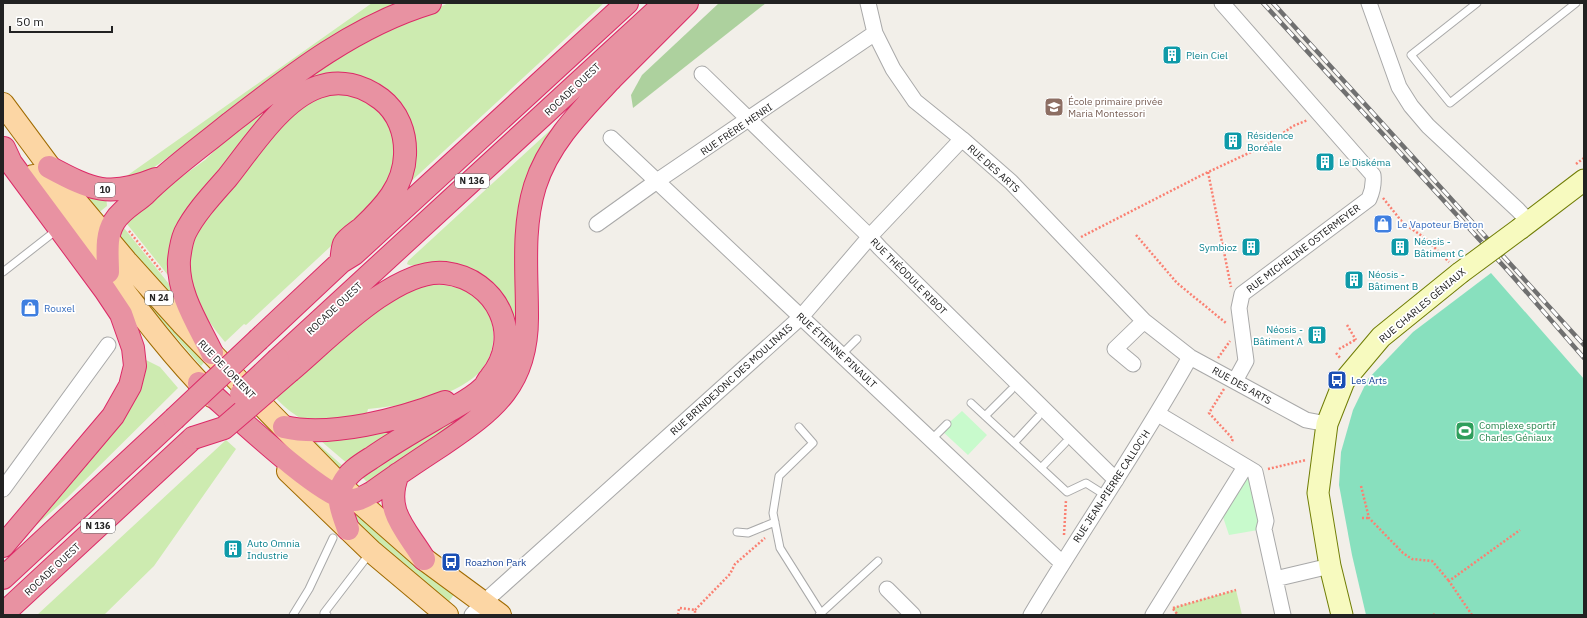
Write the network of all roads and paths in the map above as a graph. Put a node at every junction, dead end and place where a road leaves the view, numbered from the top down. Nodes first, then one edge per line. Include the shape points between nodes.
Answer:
1 (430, 3) edge
2 (627, 3) edge
3 (666, 3) edge
4 (687, 3) edge
5 (868, 3) edge
6 (1222, 3) edge
7 (1369, 3) edge
8 (1477, 3) edge
9 (1576, 3) edge
10 (875, 34) junction
11 (702, 74) dead end
12 (3, 104) edge
13 (1321, 115) junction
14 (750, 120) junction
15 (611, 138) dead end
16 (962, 139) junction
17 (3, 147) edge
18 (49, 167) junction
19 (1208, 172) junction
20 (164, 175) junction
21 (1584, 180) edge
22 (657, 181) junction
23 (1373, 190) junction
24 (597, 224) dead end
25 (1525, 225) junction
26 (52, 233) junction
27 (1136, 235) dead end
28 (870, 237) junction
29 (108, 241) junction
30 (1070, 245) junction
31 (341, 262) junction
32 (1453, 266) junction
33 (3, 272) edge
34 (108, 272) junction
35 (1239, 301) junction
36 (801, 317) junction
37 (1144, 321) junction
38 (1347, 325) dead end
39 (1227, 327) dead end
40 (857, 339) dead end
41 (1231, 339) dead end
42 (1356, 340) dead end
43 (108, 345) dead end
44 (212, 353) junction
45 (842, 355) junction
46 (1190, 357) junction
47 (1133, 364) dead end
48 (284, 365) junction
49 (1210, 368) junction
50 (488, 380) junction
51 (1232, 380) junction
52 (199, 383) junction
53 (1011, 390) dead end
54 (972, 403) dead end
55 (1158, 414) junction
56 (985, 416) junction
57 (1038, 417) dead end
58 (947, 424) dead end
59 (1327, 424) junction
60 (284, 427) junction
61 (799, 427) dead end
62 (931, 440) junction
63 (1014, 443) junction
64 (1065, 443) dead end
65 (1224, 454) junction
66 (1323, 456) junction
67 (1041, 468) junction
68 (1250, 469) junction
69 (398, 474) junction
70 (1116, 480) junction
71 (1361, 486) dead end
72 (3, 489) edge
73 (1067, 492) junction
74 (347, 494) junction
75 (1105, 495) junction
76 (1362, 518) dead end
77 (1369, 518) junction
78 (775, 526) junction
79 (1520, 530) dead end
80 (737, 532) dead end
81 (341, 533) junction
82 (3, 546) edge
83 (371, 551) junction
84 (424, 559) junction
85 (878, 561) dead end
86 (1062, 563) junction
87 (1330, 566) junction
88 (3, 578) edge
89 (1275, 579) junction
90 (1449, 581) junction
91 (887, 590) dead end
92 (1236, 590) dead end
93 (1172, 608) junction
94 (695, 610) junction
95 (485, 611) edge
96 (3, 614) edge
97 (326, 614) edge
98 (820, 614) edge
99 (1154, 614) edge
100 (293, 615) edge
101 (447, 615) edge
102 (678, 615) edge
103 (695, 615) edge
104 (913, 615) edge
105 (1031, 615) edge
106 (1178, 615) edge
107 (1283, 615) edge
108 (1342, 615) edge
109 (1432, 615) edge
110 (1436, 615) edge
111 (1472, 615) edge

1 - 20 highway, 10 via 405,10 351,37 266,95
2 - 31 highway, N 136 via 354,254
3 - 48 highway, ROCADE OUEST / N 136
4 - 69 highway via 576,116 559,139 541,172 528,217 527,332 525,349 516,376 485,414
5 - 10 street, RUE DES ARTS
6 - 13 street
7 - 25 street via 1399,87 1410,106 1518,210
8 - 9 lane via 1411,55 1450,103
10 - 14 street, RUE FRÈRE HENRI
10 - 16 street, RUE DES ARTS via 893,69 915,101
11 - 14 street, RUE THÉODULE RIBOT
12 - 18 main road, RUE DE LORIENT / N 24
13 - 19 path via 1293,126 1266,145
13 - 23 street via 1373,174
14 - 22 street, RUE FRÈRE HENRI
14 - 28 street, RUE THÉODULE RIBOT
15 - 22 street, RUE ÉTIENNE PINAULT
16 - 28 street, RUE BRINDEJONC DES MOULINAIS
16 - 30 street, RUE DES ARTS via 1011,182
17 - 26 highway
17 - 34 main road, N 24 via 40,185
18 - 20 highway, 10 via 74,181 92,188 108,190 135,187
18 - 29 main road, RUE DE LORIENT / N 24
19 - 30 path via 1083,235
19 - 35 path via 1232,292
20 - 29 highway via 118,216 110,229
21 - 25 street, RUE CHARLES GÉNIAUX
22 - 24 street, RUE FRÈRE HENRI
22 - 36 street, RUE ÉTIENNE PINAULT
23 - 32 path via 1386,201 1403,223 1425,238
23 - 35 street, RUE MICHELINE OSTERMEYER via 1369,199 1345,218 1246,289
25 - 32 street, RUE CHARLES GÉNIAUX, bridge
26 - 33 lane
26 - 82 highway via 105,290 121,314 133,348 135,366 128,391 113,416
27 - 39 path via 1177,282 1226,322
28 - 36 street, RUE BRINDEJONC DES MOULINAIS
28 - 70 street, RUE THÉODULE RIBOT
29 - 34 highway
29 - 44 main road, RUE DE LORIENT / N 24
30 - 37 street, RUE DES ARTS
31 - 44 highway via 345,244 378,213 396,190 402,177 405,148 399,122 382,100 362,87 336,83 307,92 276,118 203,207 185,234 179,259 182,286 190,309
31 - 88 highway, N 136, bridge
32 - 59 street, RUE CHARLES GÉNIAUX via 1381,337 1344,381
34 - 52 main road, N 24
35 - 51 street, RUE MICHELINE OSTERMEYER via 1246,361
36 - 45 street, RUE ÉTIENNE PINAULT
36 - 95 street, RUE BRINDEJONC DES MOULINAIS
37 - 46 street, RUE DES ARTS
37 - 47 street via 1115,349
38 - 42 path
40 - 45 lane
41 - 49 path
43 - 72 street
44 - 60 main road, RUE DE LORIENT / N 24
45 - 62 street, RUE ÉTIENNE PINAULT
46 - 49 street, RUE DES ARTS
46 - 55 street, RUE JEAN-PIERRE CALLOC'H
48 - 50 highway via 392,289 416,276 442,273 462,276 477,284 489,293 499,310 504,324 504,348 498,368
48 - 96 highway, ROCADE OUEST / N 136, bridge via 224,428 193,438
49 - 51 street, RUE DES ARTS
50 - 60 highway via 480,382 464,394 405,415 316,432
50 - 74 highway via 484,388 467,400 356,468
51 - 59 street, RUE DES ARTS via 1306,420
51 - 65 path via 1210,413 1233,439
52 - 74 highway via 311,480
52 - 81 main road
53 - 56 lane
54 - 56 lane
55 - 65 street
55 - 70 street, RUE JEAN-PIERRE CALLOC'H
56 - 63 lane
57 - 63 lane
58 - 62 lane
59 - 66 street, RUE CHARLES GÉNIAUX
60 - 74 main road, RUE DE LORIENT
61 - 78 lane via 813,443 779,476 773,513
62 - 86 street, RUE ÉTIENNE PINAULT
63 - 67 lane
64 - 67 lane
65 - 68 street
66 - 68 path
66 - 87 street, RUE CHARLES GÉNIAUX via 1318,493
67 - 73 lane
68 - 89 street via 1266,521 1264,529
68 - 99 street
69 - 74 highway
69 - 84 highway via 392,487 394,513
70 - 75 street, RUE JEAN-PIERRE CALLOC'H
71 - 77 path
73 - 75 lane via 1086,483
73 - 86 path
74 - 81 highway
74 - 84 main road, RUE DE LORIENT
75 - 86 street, RUE JEAN-PIERRE CALLOC'H
76 - 77 path
77 - 90 path via 1403,553 1412,559 1432,561
78 - 80 lane via 748,533
78 - 94 path via 735,564 730,574
78 - 98 lane via 780,548
79 - 90 path
81 - 83 main road
81 - 100 lane
83 - 97 lane
83 - 101 main road
84 - 95 main road, RUE DE LORIENT
85 - 98 lane
86 - 105 street, RUE JEAN-PIERRE CALLOC'H
87 - 89 street
87 - 108 street, RUE CHARLES GÉNIAUX
89 - 107 street
90 - 111 path
91 - 104 street
92 - 93 path
93 - 99 path
93 - 106 path
94 - 102 path via 679,608
94 - 103 path
109 - 110 path

